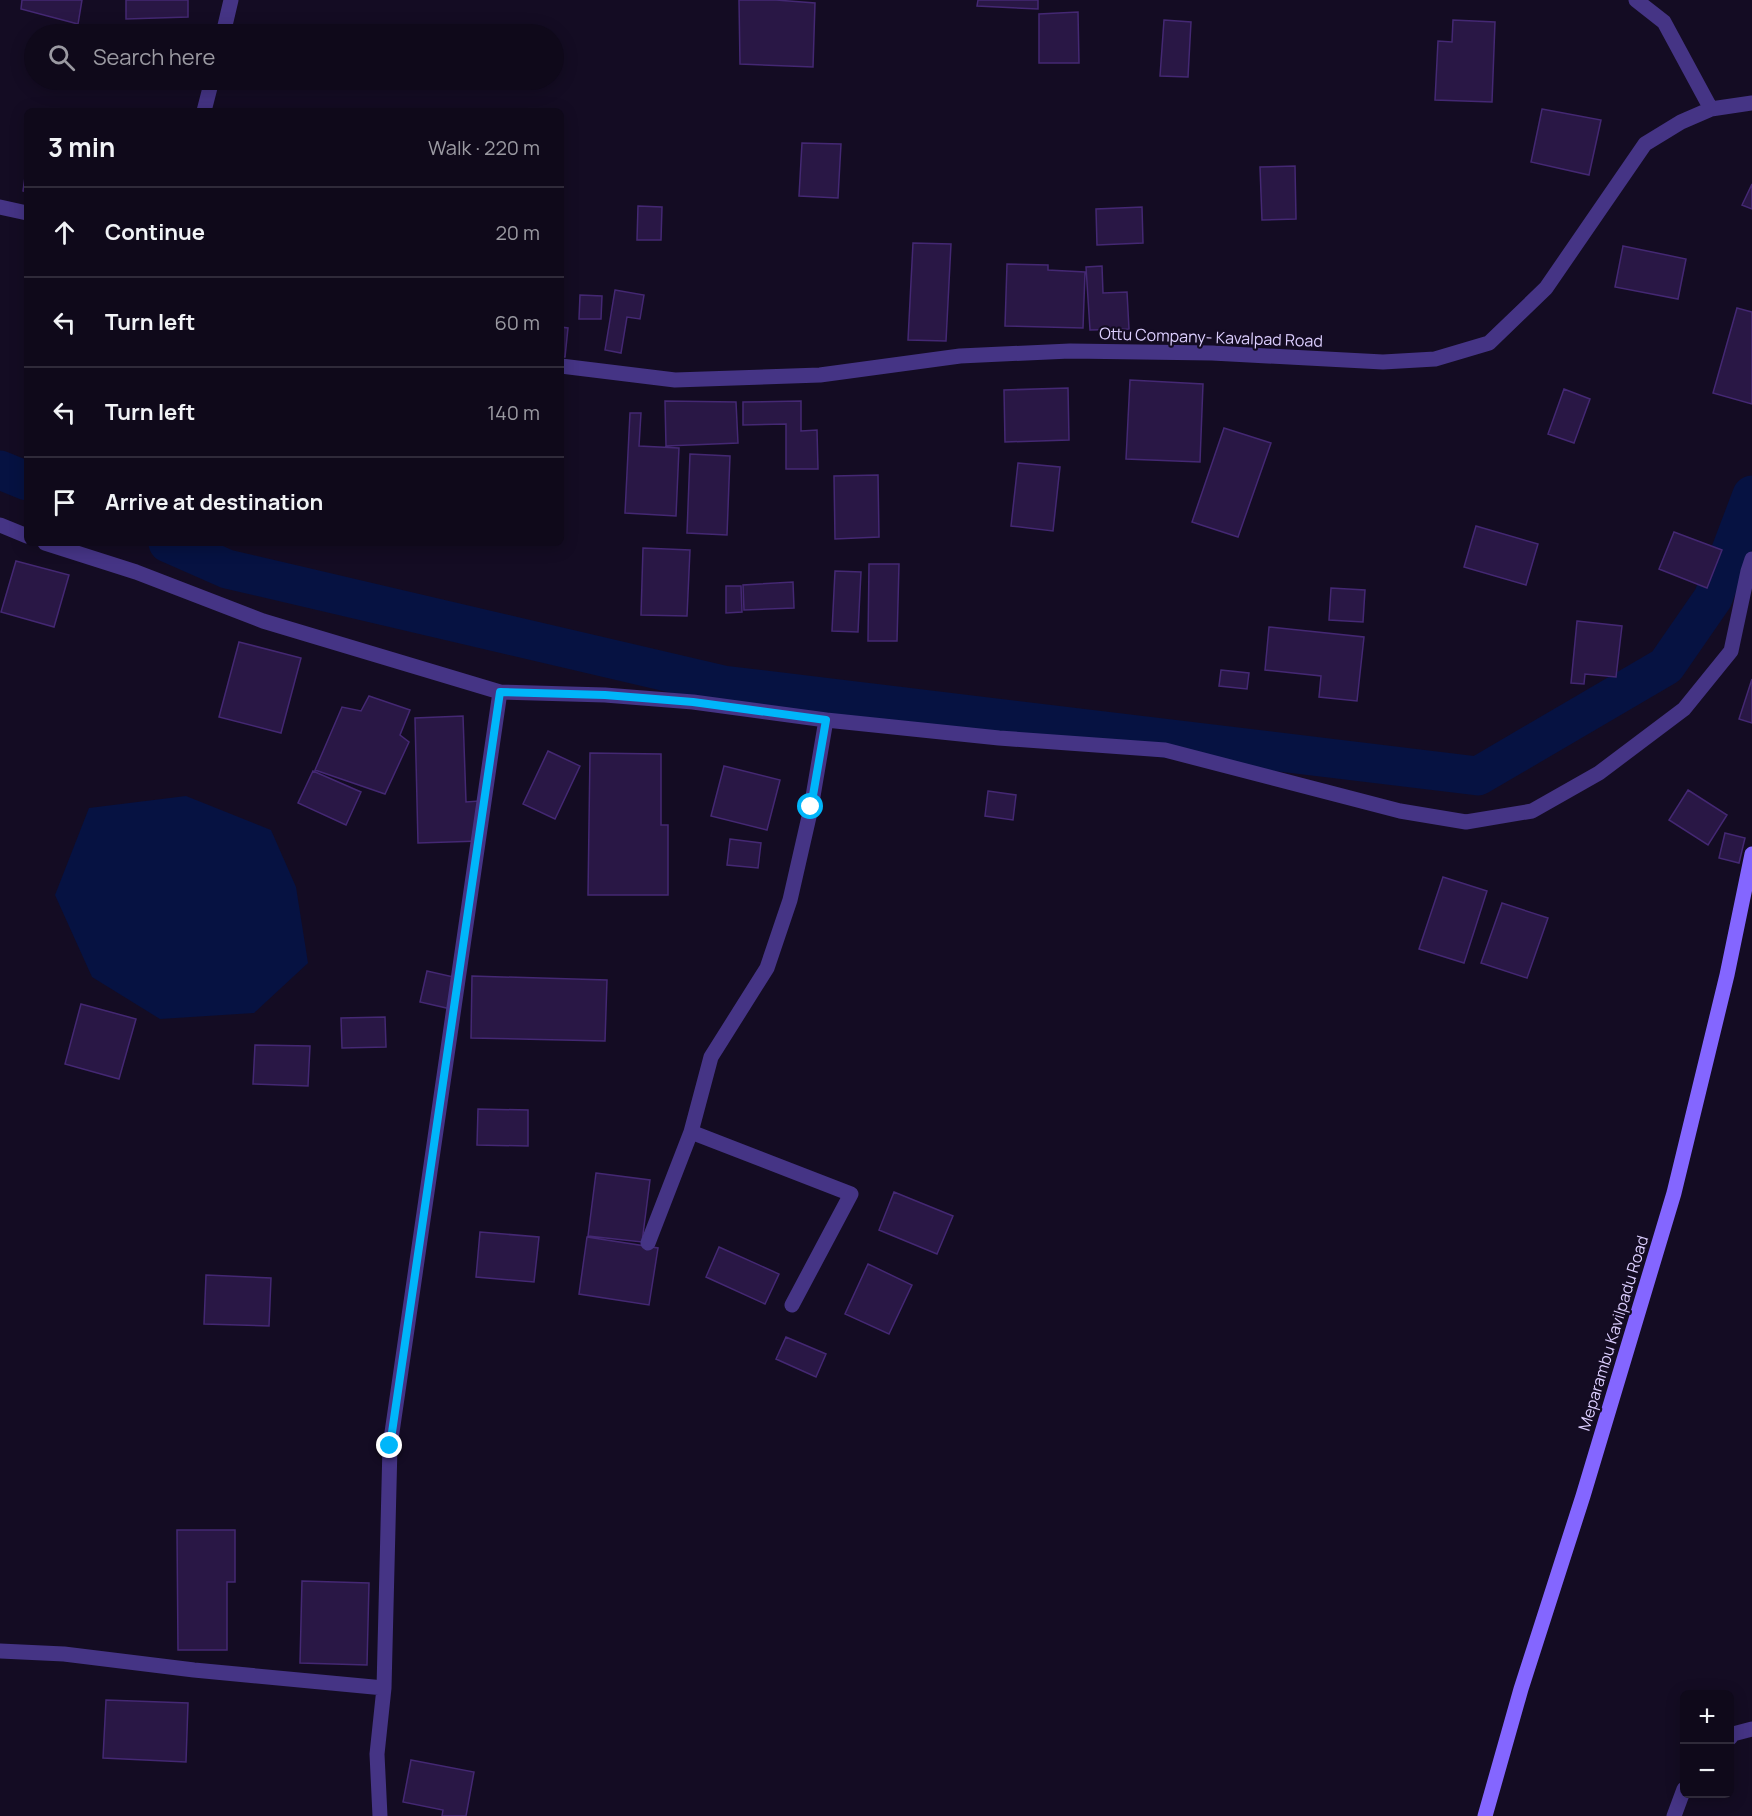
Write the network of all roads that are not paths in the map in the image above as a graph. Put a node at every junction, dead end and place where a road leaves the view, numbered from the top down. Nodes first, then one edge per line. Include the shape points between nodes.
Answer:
1 (231, 0) edge
2 (1636, 0) edge
3 (225, 24) edge
4 (209, 90) edge
5 (1752, 104) edge
6 (205, 108) edge
7 (1711, 109) junction
8 (0, 207) edge
9 (24, 212) edge
10 (564, 366) edge
11 (0, 525) edge
12 (24, 535) edge
13 (54, 546) edge
14 (1752, 559) edge
15 (500, 692) junction
16 (826, 720) junction
17 (1752, 854) edge
18 (691, 1132) junction
19 (648, 1243) dead end
20 (792, 1305) dead end
21 (0, 1651) edge
22 (384, 1688) junction
23 (1752, 1729) edge
24 (1734, 1734) edge
25 (1681, 1798) edge
26 (380, 1816) edge
27 (1485, 1816) edge
28 (1674, 1816) edge

1 - 3 street
2 - 7 street via 1664,22
4 - 6 street
5 - 7 street, Ottu Company- Kavalpad Road
7 - 10 street, Ottu Company- Kavalpad Road via 1645,144 1546,288 1489,343 1435,359 1383,362 1212,352 1070,351 960,356 820,375 675,380
8 - 9 street
11 - 12 street
13 - 15 street via 136,572 263,621
14 - 16 street via 1731,651 1684,709 1599,773 1532,811 1466,822 1400,811 1165,750
15 - 16 street via 693,702
15 - 22 street via 390,1446
16 - 18 street via 790,900 767,968 711,1057
17 - 27 main road, Meparambu Kavilpadu Road via 1674,1193
18 - 19 street
18 - 20 street via 851,1194
21 - 22 street via 64,1654
22 - 26 street via 377,1754
23 - 24 street
25 - 28 street

